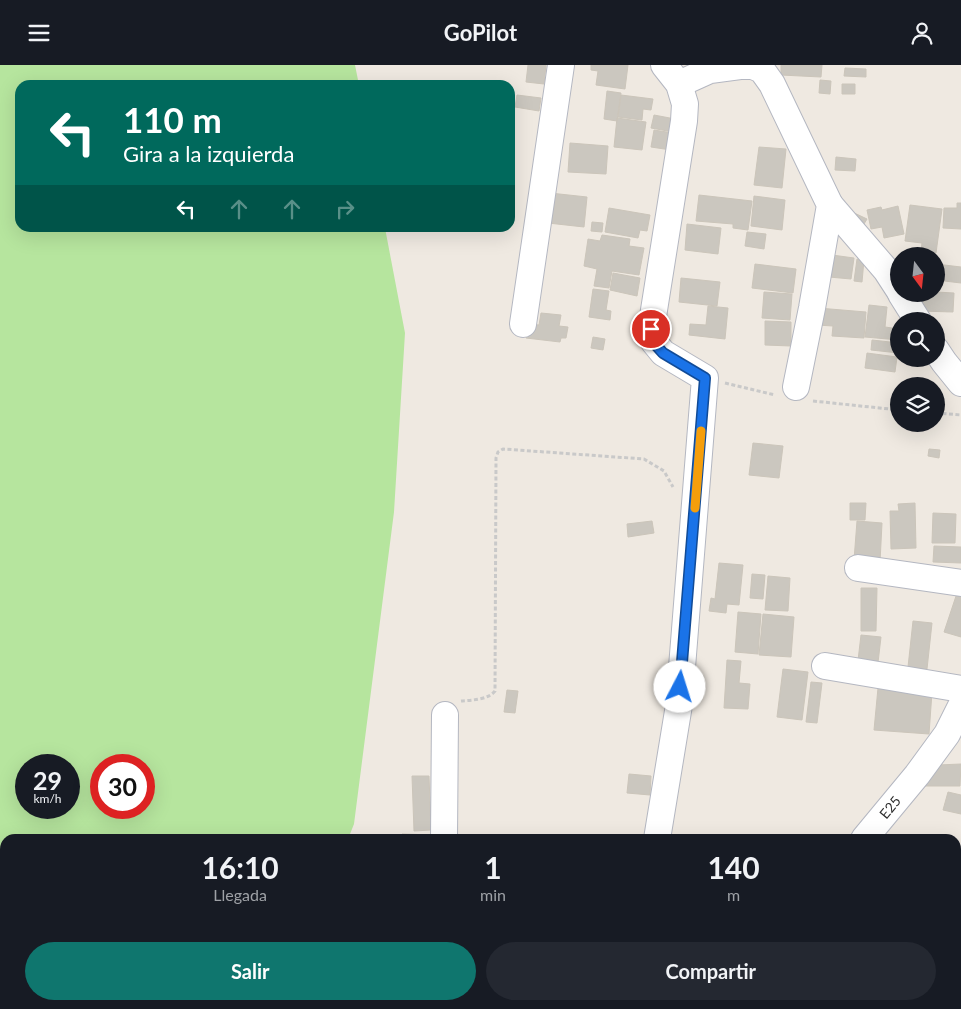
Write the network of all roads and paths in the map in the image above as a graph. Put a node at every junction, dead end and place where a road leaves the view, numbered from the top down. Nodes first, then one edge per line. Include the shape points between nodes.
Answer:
1 (561, 65) edge
2 (753, 66) edge
3 (672, 74) edge
4 (830, 205) junction
5 (890, 276) edge
6 (523, 324) dead end
7 (945, 363) edge
8 (961, 383) edge
9 (796, 387) dead end
10 (945, 414) edge
11 (961, 415) edge
12 (674, 487) dead end
13 (858, 568) dead end
14 (961, 583) edge
15 (825, 667) dead end
16 (961, 689) edge
17 (961, 706) edge
18 (446, 715) joint
19 (444, 834) edge
20 (658, 834) edge
21 (868, 834) edge

1 - 6 street
2 - 3 street
2 - 4 street via 762,70 772,84
3 - 20 street via 685,104 684,121 651,329 654,343 663,353 705,378 679,705
4 - 5 street
4 - 9 street
7 - 8 street
10 - 11 path
12 - 18 path via 664,471 644,459 503,449 498,452 495,691 486,697 450,703 445,708
13 - 14 street
15 - 16 street
17 - 21 street, E25 via 947,734
18 - 19 street

